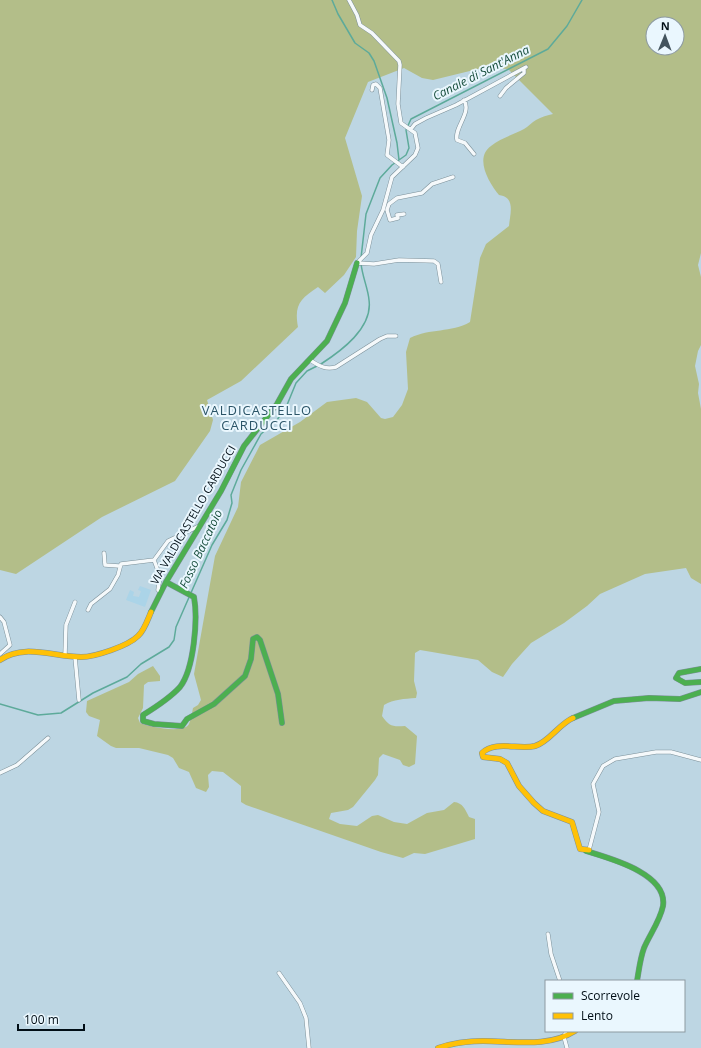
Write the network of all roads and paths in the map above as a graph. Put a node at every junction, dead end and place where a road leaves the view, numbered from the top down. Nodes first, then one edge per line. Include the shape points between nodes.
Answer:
1 (349, 0) edge
2 (372, 90) dead end
3 (500, 96) dead end
4 (464, 100) junction
5 (410, 129) junction
6 (474, 154) dead end
7 (402, 166) junction
8 (453, 176) dead end
9 (385, 210) junction
10 (404, 214) dead end
11 (357, 263) junction
12 (441, 282) dead end
13 (396, 336) dead end
14 (310, 360) junction
15 (199, 526) junction
16 (104, 553) dead end
17 (154, 560) junction
18 (119, 566) junction
19 (166, 582) junction
20 (161, 592) junction
21 (75, 602) dead end
22 (88, 610) dead end
23 (0, 617) edge
24 (0, 654) edge
25 (66, 655) junction
26 (76, 657) junction
27 (0, 660) edge
28 (701, 669) edge
29 (701, 682) edge
30 (701, 692) edge
31 (79, 700) dead end
32 (282, 723) dead end
33 (48, 738) dead end
34 (701, 760) edge
35 (0, 773) edge
36 (587, 851) junction
37 (548, 934) dead end
38 (279, 973) dead end
39 (560, 980) edge
40 (637, 980) edge
41 (566, 1032) edge
42 (574, 1032) edge
43 (561, 1046) edge
44 (309, 1048) edge
45 (438, 1048) edge

1 - 5 street via 360,25 372,33 399,61 401,123
2 - 7 street via 376,84 380,88 389,140 387,155
3 - 4 street via 524,73 525,68
4 - 5 street via 415,124
4 - 6 street via 466,111 456,135 457,140 465,143
5 - 7 street via 415,133 418,148 415,155
7 - 9 street via 392,177
8 - 9 street via 432,184 422,193 397,198
9 - 10 street via 390,220
9 - 11 street via 371,235 367,253
11 - 12 street via 434,261 438,264
11 - 14 street, VIA VALDICASTELLO CARDUCCI via 350,290 336,325 327,341
13 - 14 street via 380,339 336,367 324,368
14 - 15 street, VIA VALDICASTELLO CARDUCCI via 291,379 277,404 244,446 221,491
15 - 17 street via 168,541
15 - 19 street, VIA VALDICASTELLO CARDUCCI
16 - 18 street via 105,566
17 - 18 street
17 - 20 street via 160,576 158,590
18 - 22 street via 118,575 110,589 91,604
19 - 20 street, VIA VALDICASTELLO CARDUCCI
19 - 32 street via 191,594 195,600 194,630 183,682 157,707 143,715 143,721 182,726 195,714 214,704 245,676 251,659 253,639 257,637 269,665 282,708
20 - 26 street, VIA VALDICASTELLO CARDUCCI via 145,627 135,639 107,651 82,658
21 - 25 street via 66,625
23 - 24 street via 4,622 10,645
25 - 26 street, VIA VALDICASTELLO CARDUCCI
25 - 27 street, VIA VALDICASTELLO CARDUCCI via 21,651
26 - 31 street
28 - 29 street via 679,673 676,678 679,682 687,684
30 - 36 street via 680,699 614,701 564,722 535,746 499,747 482,753 483,757 500,759 507,763 519,786 543,811 572,822 578,846
33 - 35 street via 17,764
34 - 36 street via 671,752 656,752 615,759 603,766 593,784 599,812
36 - 40 street via 646,876 663,901 641,956
37 - 39 street via 551,954
38 - 44 street via 300,1003 306,1018
41 - 43 street
42 - 43 street
43 - 45 street via 532,1047 499,1042 468,1042

